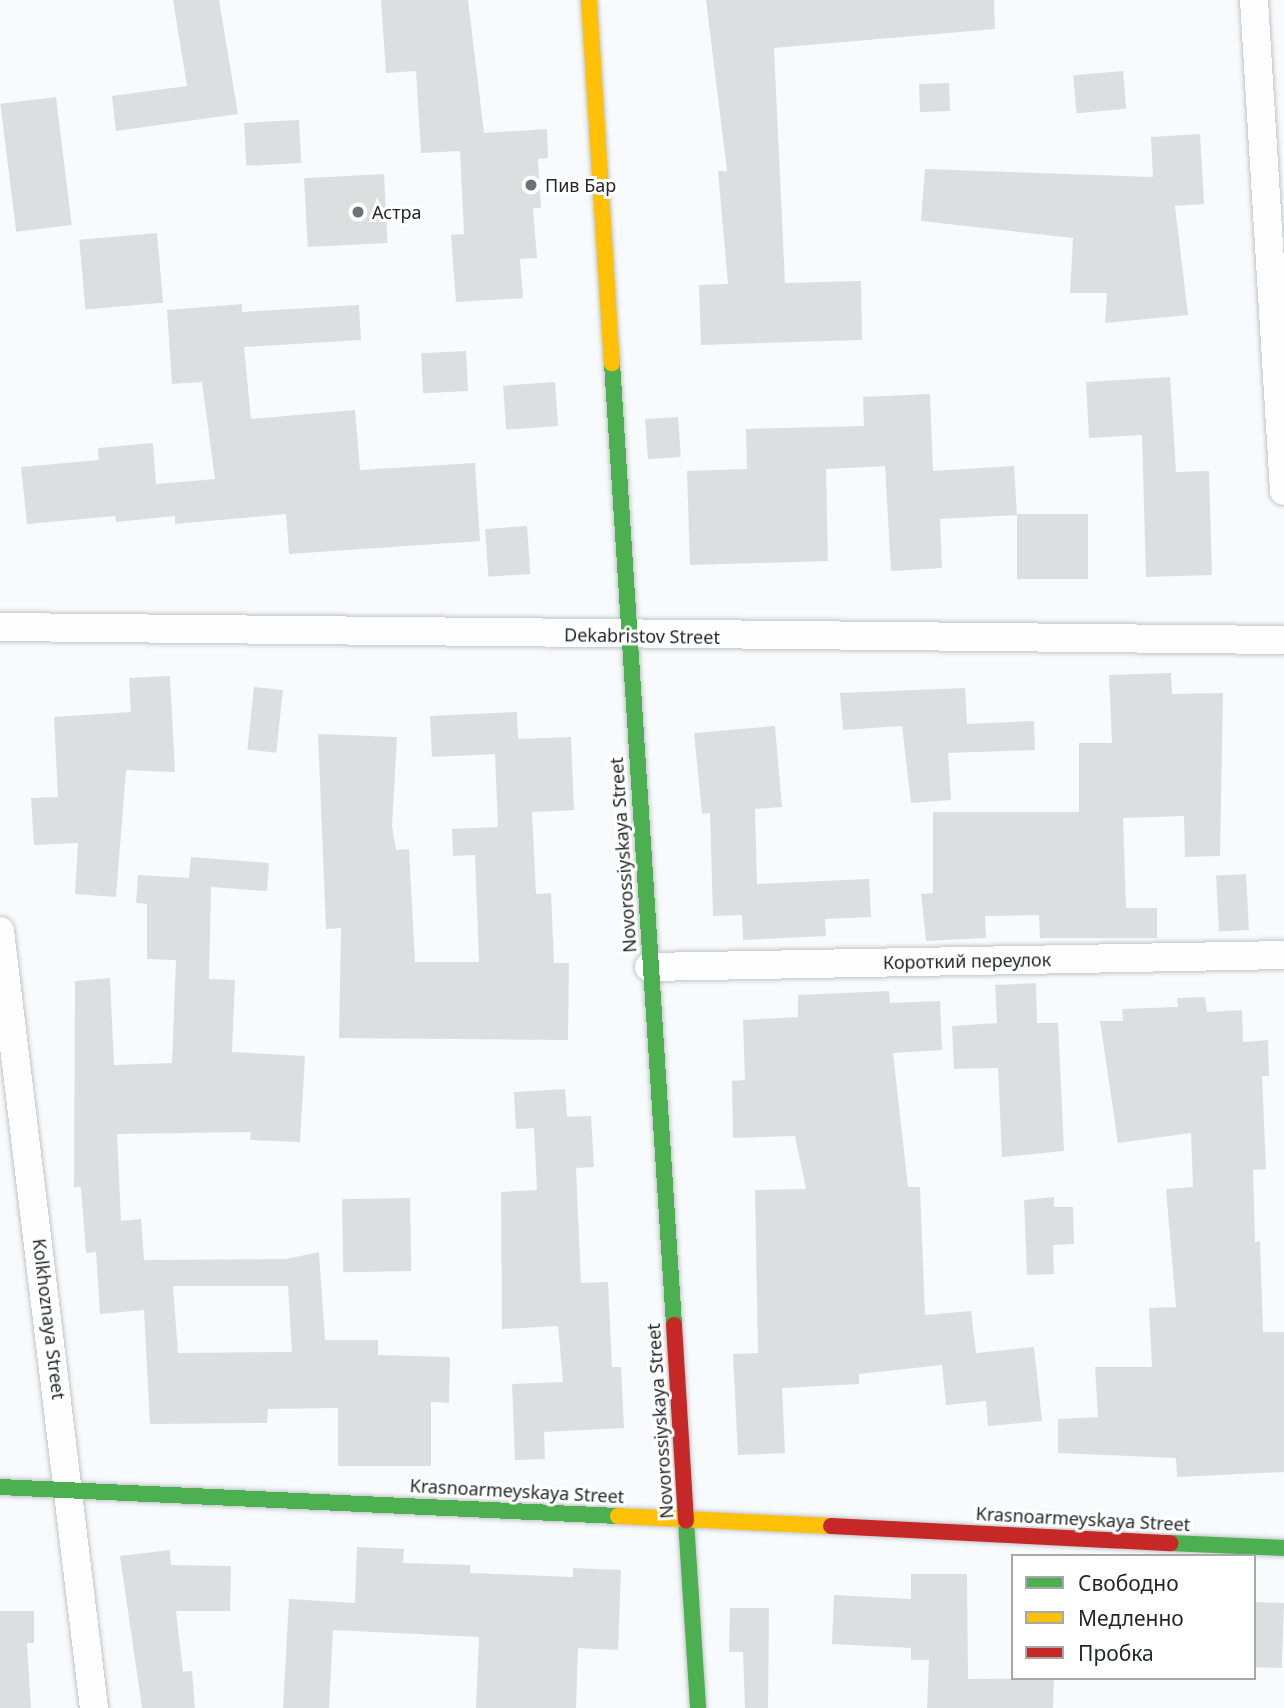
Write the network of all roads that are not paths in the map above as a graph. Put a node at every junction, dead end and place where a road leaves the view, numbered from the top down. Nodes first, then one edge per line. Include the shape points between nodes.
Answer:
1 (589, 0) edge
2 (1254, 0) edge
3 (1274, 163) edge
4 (1284, 491) edge
5 (0, 627) edge
6 (628, 636) junction
7 (1284, 640) edge
8 (0, 931) edge
9 (1284, 955) edge
10 (649, 967) junction
11 (0, 1486) edge
12 (68, 1488) junction
13 (687, 1518) junction
14 (1284, 1548) edge
15 (94, 1708) edge
16 (698, 1708) edge

1 - 6 street, Novorossiyskaya Street
2 - 3 street
3 - 4 street
5 - 6 street, Dekabristov Street
6 - 7 street, Dekabristov Street
6 - 10 street, Novorossiyskaya Street
8 - 12 street, Kolkhoznaya Street
9 - 10 street, Короткий переулок
10 - 13 street, Novorossiyskaya Street
11 - 12 street, Krasnoarmeyskaya Street
12 - 13 street, Krasnoarmeyskaya Street
12 - 15 street, Kolkhoznaya Street
13 - 14 street, Krasnoarmeyskaya Street
13 - 16 street, Novorossiyskaya Street

